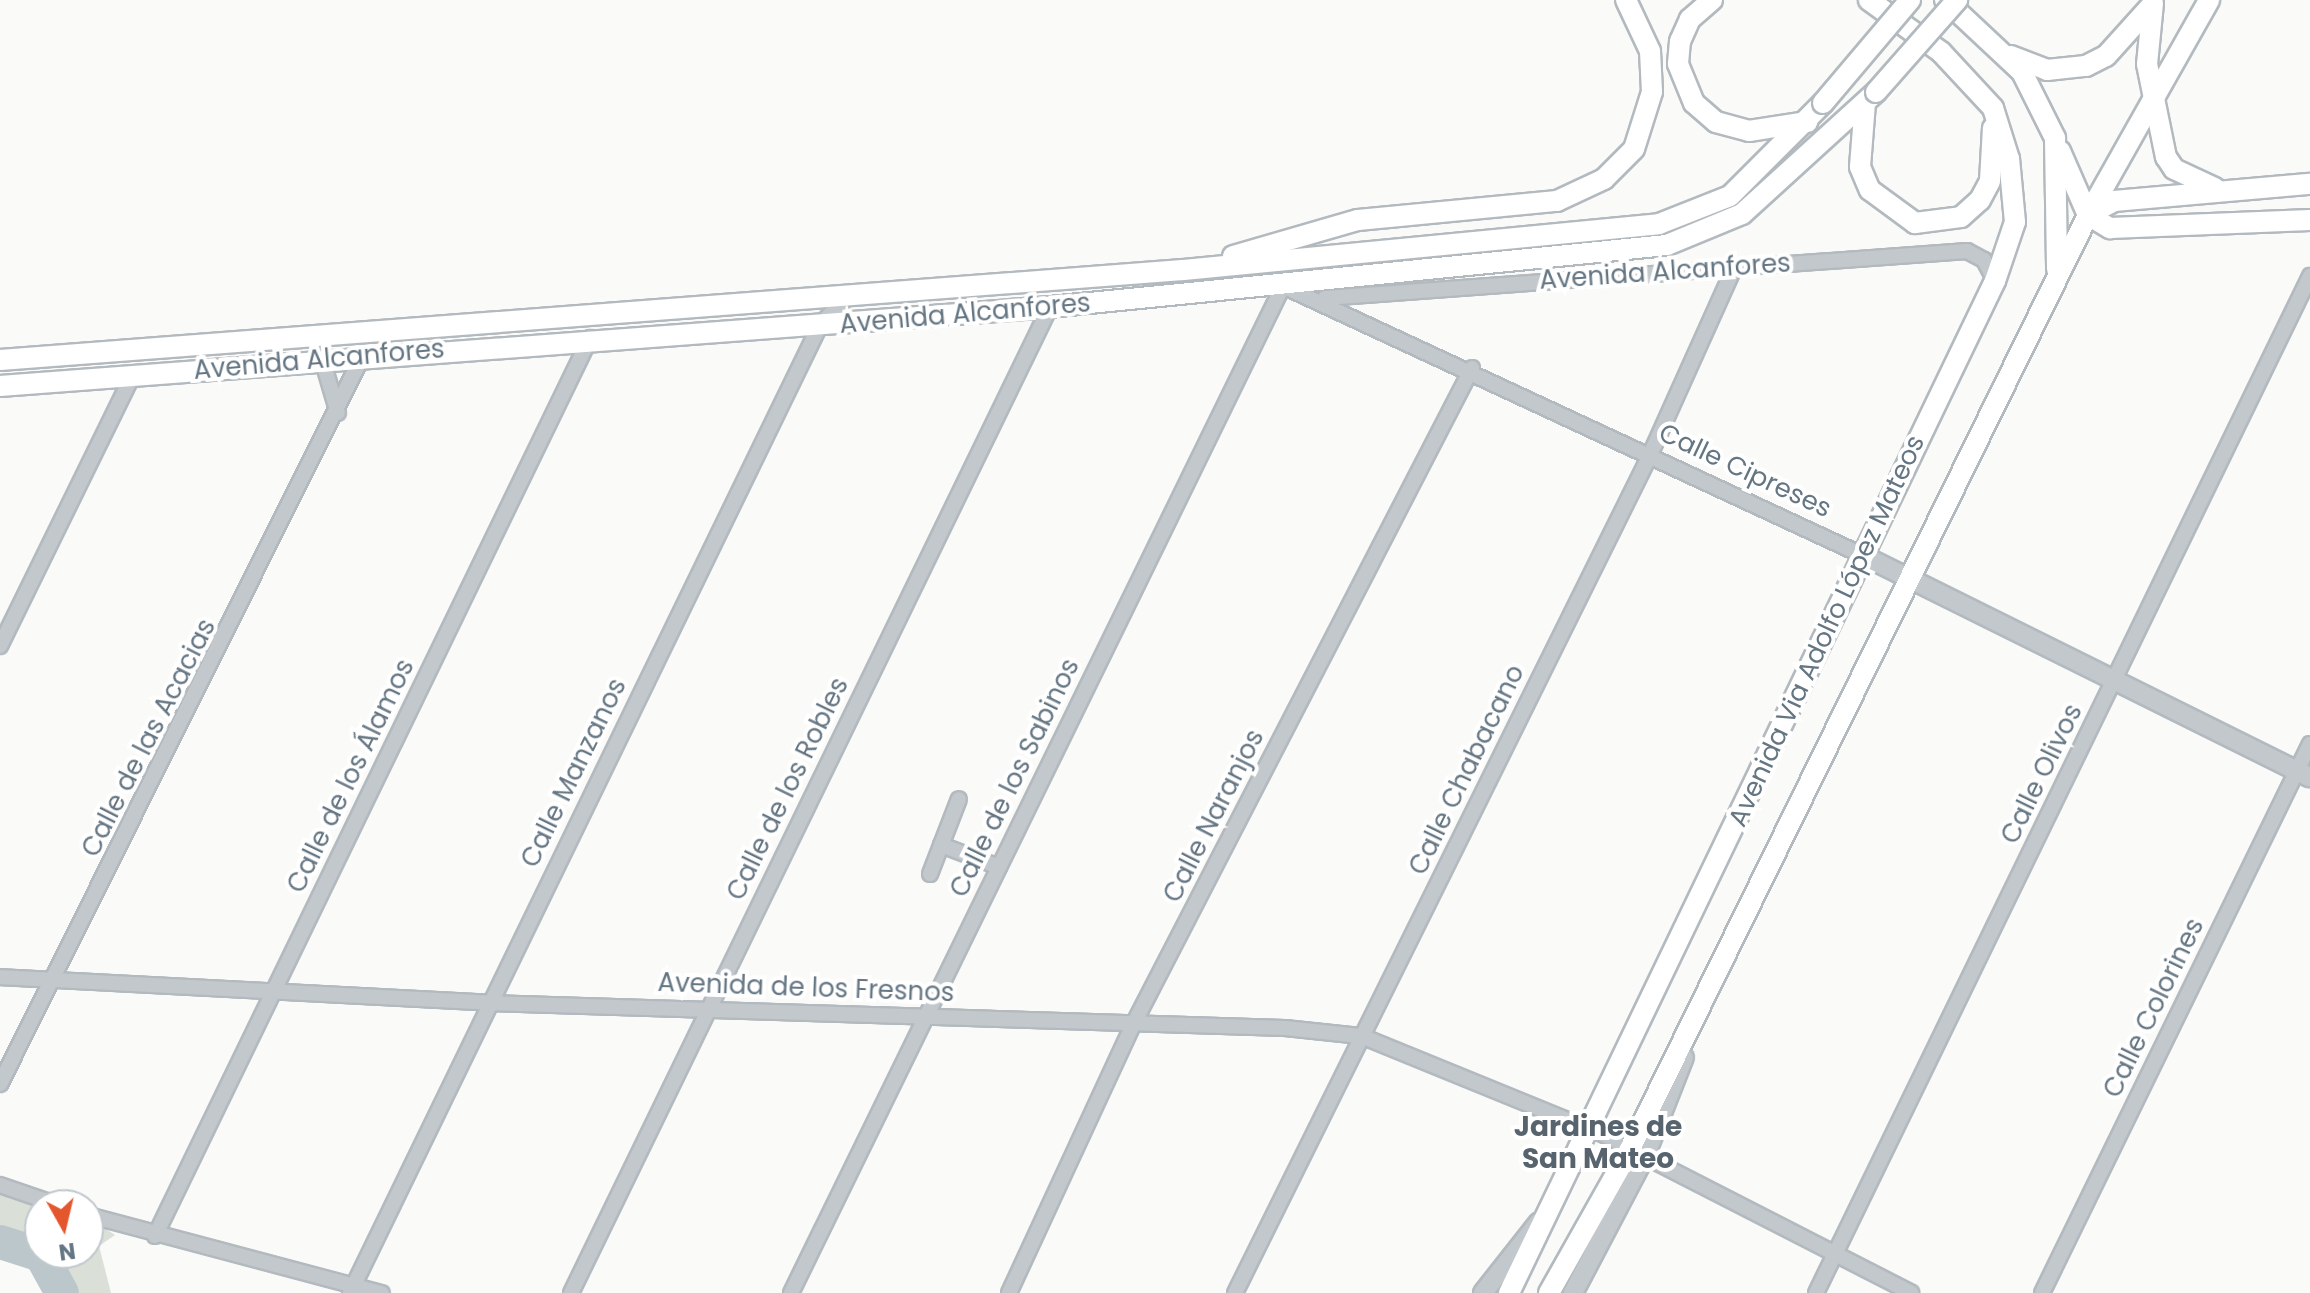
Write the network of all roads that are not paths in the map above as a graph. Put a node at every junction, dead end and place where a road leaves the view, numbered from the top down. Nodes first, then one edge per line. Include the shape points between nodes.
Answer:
1 (1626, 0) edge
2 (1712, 0) edge
3 (1869, 0) edge
4 (1910, 0) edge
5 (1945, 0) edge
6 (1957, 0) edge
7 (2209, 0) edge
8 (2154, 2) edge
9 (2003, 51) junction
10 (1871, 97) junction
11 (2155, 105) junction
12 (1993, 108) junction
13 (1807, 122) junction
14 (2055, 138) junction
15 (2310, 184) edge
16 (2224, 191) junction
17 (2088, 215) junction
18 (2310, 220) edge
19 (1735, 266) junction
20 (1183, 270) junction
21 (2310, 276) edge
22 (2057, 277) junction
23 (1995, 281) junction
24 (1283, 286) junction
25 (851, 293) junction
26 (1321, 299) junction
27 (1050, 307) junction
28 (820, 325) junction
29 (315, 335) junction
30 (590, 338) junction
31 (363, 355) junction
32 (0, 360) edge
33 (318, 360) junction
34 (1472, 368) junction
35 (132, 376) junction
36 (0, 386) edge
37 (338, 413) junction
38 (1650, 455) junction
39 (1862, 555) junction
40 (1911, 580) junction
41 (0, 646) edge
42 (2114, 681) junction
43 (2310, 744) edge
44 (2304, 774) edge
45 (959, 799) dead end
46 (941, 845) junction
47 (999, 867) junction
48 (930, 874) dead end
49 (0, 977) edge
50 (55, 979) junction
51 (274, 990) junction
52 (488, 1003) junction
53 (708, 1007) junction
54 (922, 1016) junction
55 (1134, 1023) junction
56 (1361, 1036) junction
57 (0, 1084) edge
58 (1591, 1130) junction
59 (1638, 1153) junction
60 (0, 1185) edge
61 (24, 1193) edge
62 (1552, 1207) junction
63 (104, 1220) edge
64 (155, 1236) junction
65 (1834, 1256) junction
66 (353, 1289) edge
67 (382, 1293) edge
68 (571, 1293) edge
69 (791, 1293) edge
70 (1009, 1293) edge
71 (1235, 1293) edge
72 (1483, 1293) edge
73 (1509, 1293) edge
74 (1549, 1293) edge
75 (1573, 1293) edge
76 (1816, 1293) edge
77 (1911, 1293) edge
78 (2042, 1293) edge

1 - 20 main road via 1650,51 1647,116 1623,164 1580,194 1358,220
2 - 13 main road via 1690,19 1680,41 1678,64 1694,103 1729,128
3 - 12 main road, Avenida Via Adolfo López Mateos via 1941,52
4 - 13 main road, Avenida Alcanfores, bridge
5 - 9 main road, Avenida Via Adolfo López Mateos
6 - 10 main road, Avenida Alcanfores, bridge
7 - 11 main road
8 - 9 main road via 2106,56 2086,66 2047,70
8 - 11 main road via 2147,53
9 - 14 main road, Avenida Via Adolfo López Mateos via 2037,96
10 - 12 main road via 1860,167 1870,190 1915,223 1938,225 1961,217 1990,181
10 - 24 main road, Avenida Alcanfores via 1742,214 1707,233 1667,245
11 - 16 main road via 2174,169
11 - 17 main road
12 - 23 main road, Avenida Via Adolfo López Mateos via 2015,197 2015,222
13 - 20 main road, Avenida Alcanfores via 1730,196 1659,224
14 - 17 main road
14 - 22 main road, Avenida Via Adolfo López Mateos
15 - 16 main road
16 - 17 main road via 2114,201
17 - 18 main road via 2137,231
17 - 22 main road
19 - 23 street, Avenida Alcanfores via 1967,251 1984,260
19 - 26 street, Avenida Alcanfores
19 - 38 street, Calle Chabacano
20 - 25 main road, Avenida Alcanfores
21 - 42 street, Calle Olivos
22 - 40 main road, Avenida Via Adolfo López Mateos
23 - 39 main road, Avenida Via Adolfo López Mateos
24 - 26 street, Calle Cipreses
24 - 27 main road, Avenida Alcanfores
24 - 47 street, Calle de los Sabinos
25 - 28 street, Calle Manzanos
25 - 29 main road, Avenida Alcanfores
26 - 34 street, Calle Cipreses
27 - 28 main road, Avenida Alcanfores
27 - 53 street, Calle de los Robles
28 - 30 main road, Avenida Alcanfores
28 - 52 street, Calle Manzanos
29 - 32 main road, Avenida Alcanfores
29 - 33 street
30 - 31 main road, Avenida Alcanfores
30 - 51 street, Calle de los Álamos
31 - 33 main road, Avenida Alcanfores
31 - 37 street, Calle de las Acacias
33 - 35 main road, Avenida Alcanfores
33 - 37 street
34 - 38 street, Calle Cipreses
34 - 55 street, Calle Naranjos
35 - 36 main road, Avenida Alcanfores
35 - 41 street
37 - 50 street, Calle de las Acacias
38 - 39 street, Calle Cipreses
38 - 56 street, Calle Chabacano
39 - 40 street, Calle Cipreses
39 - 58 main road, Avenida Via Adolfo López Mateos
40 - 42 street, Calle Cipreses
40 - 59 main road, Avenida Via Adolfo López Mateos via 1715,977
42 - 44 street, Calle Cipreses
42 - 65 street, Calle Olivos
43 - 44 street, Calle Colorines
44 - 78 street, Calle Colorines
45 - 46 street
46 - 47 street
46 - 48 street
47 - 54 street, Calle de los Sabinos
49 - 50 street, Avenida de los Fresnos
50 - 51 street, Avenida de los Fresnos
50 - 57 street, Calle de las Acacias
51 - 52 street, Avenida de los Fresnos
51 - 64 street, Calle de los Álamos
52 - 53 street, Avenida de los Fresnos
52 - 66 street, Calle Manzanos
53 - 54 street, Avenida de los Fresnos
53 - 68 street, Calle de los Robles
54 - 55 street, Avenida de los Fresnos
54 - 69 street, Calle de los Sabinos
55 - 56 street, Avenida de los Fresnos
55 - 70 street, Calle Naranjos
56 - 58 street, Avenida de los Fresnos
56 - 71 street, Calle Chabacano
58 - 59 street
58 - 62 main road, Avenida Via Adolfo López Mateos
59 - 65 street
59 - 74 main road, Avenida Via Adolfo López Mateos
59 - 75 street
60 - 61 street
62 - 72 street
62 - 73 main road, Avenida Via Adolfo López Mateos
63 - 64 street
64 - 66 street
65 - 76 street, Calle Olivos
65 - 77 street
66 - 67 street

